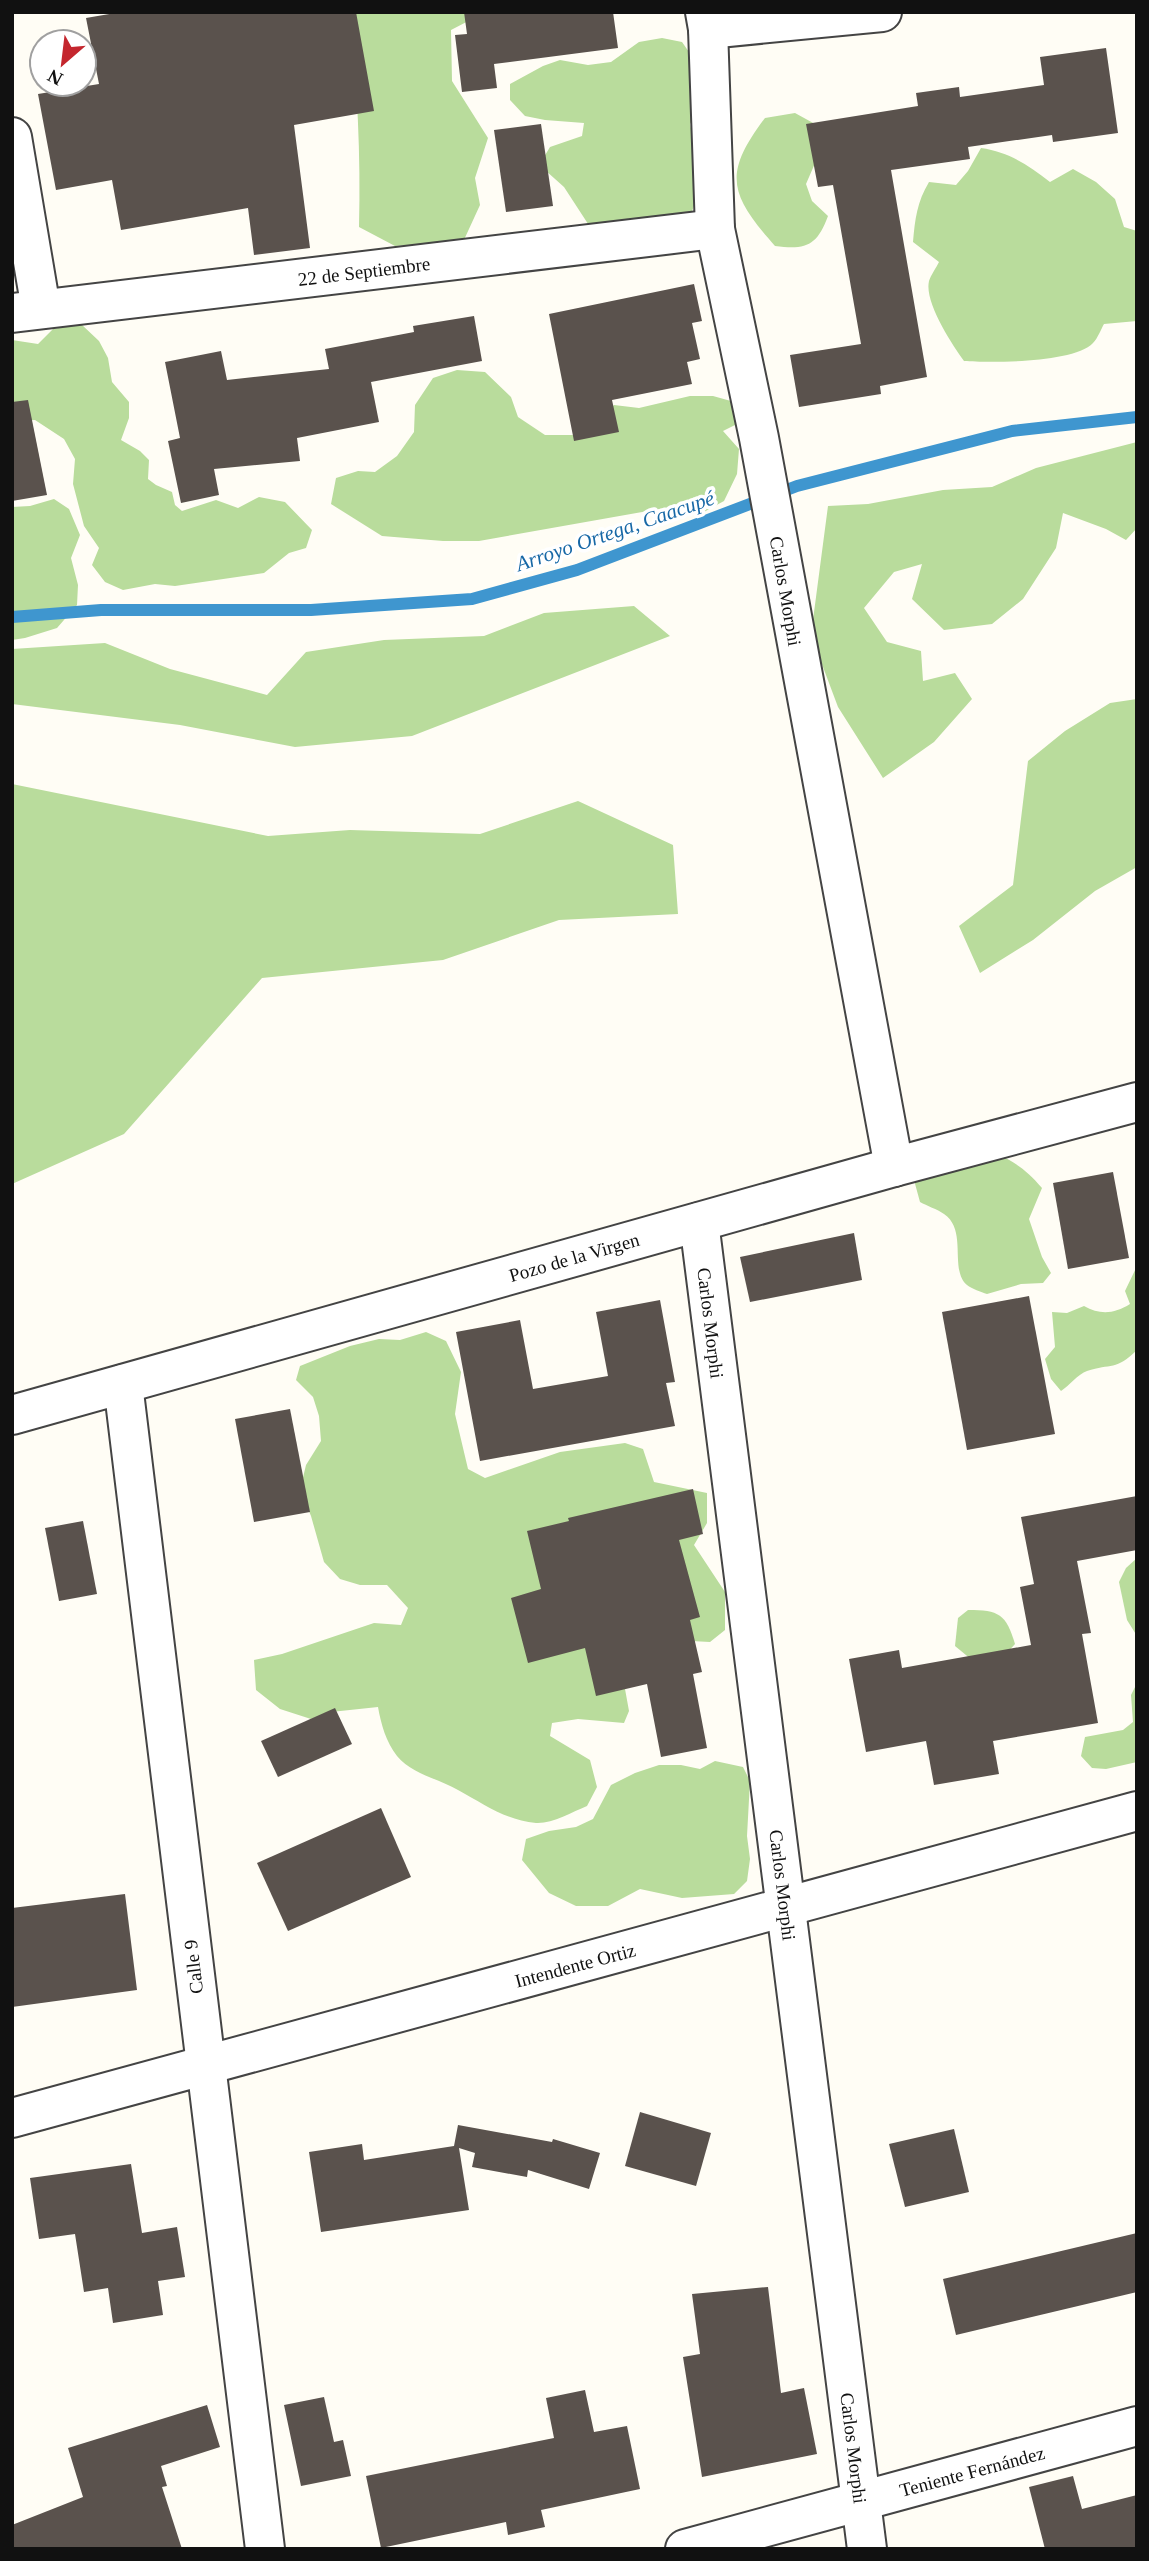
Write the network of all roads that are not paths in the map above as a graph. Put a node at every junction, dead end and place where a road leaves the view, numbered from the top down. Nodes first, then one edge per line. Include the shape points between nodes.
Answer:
1 (881, 12) edge
2 (707, 20) edge
3 (12, 137) edge
4 (715, 229) junction
5 (27, 311) edge
6 (1137, 1102) edge
7 (894, 1167) junction
8 (699, 1222) junction
9 (123, 1384) junction
10 (12, 1415) edge
11 (1137, 1811) edge
12 (786, 1907) junction
13 (205, 2066) junction
14 (12, 2118) edge
15 (1137, 2426) edge
16 (860, 2501) junction
17 (265, 2549) edge
18 (685, 2549) edge
19 (867, 2549) edge

1 - 2 street
2 - 4 street, Carlos Morphi
3 - 5 street
4 - 5 street, 22 de Septiembre
4 - 7 street, Carlos Morphi via 759,438
6 - 7 street, Pozo de la Virgen
7 - 8 street, Pozo de la Virgen
8 - 9 street, Pozo de la Virgen
8 - 12 street, Carlos Morphi
9 - 10 street, Pozo de la Virgen
9 - 13 street, Calle 9
11 - 12 street, Intendente Ortiz
12 - 13 street, Intendente Ortiz
12 - 16 street, Carlos Morphi
13 - 14 street, Intendente Ortiz
13 - 17 street, Calle 9
15 - 16 street, Teniente Fernández
16 - 18 street, Teniente Fernández
16 - 19 street, Carlos Morphi

